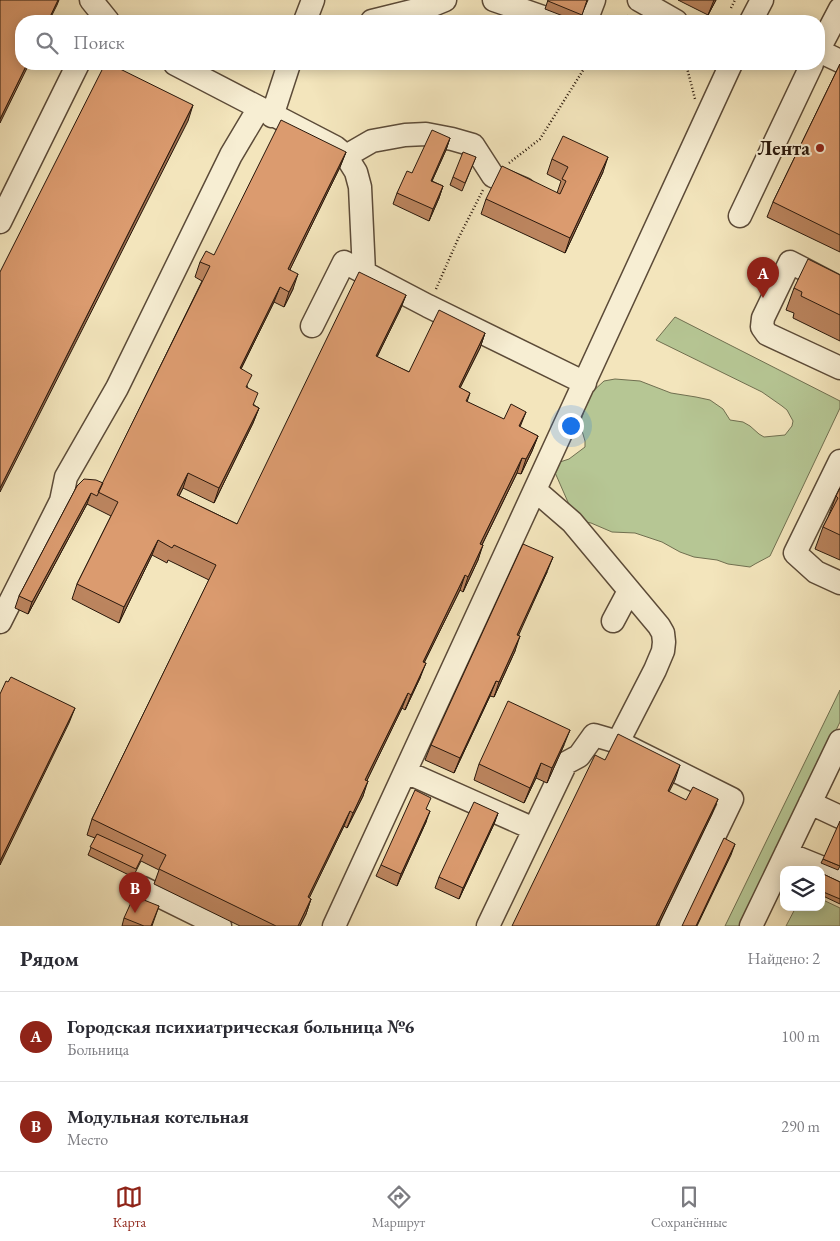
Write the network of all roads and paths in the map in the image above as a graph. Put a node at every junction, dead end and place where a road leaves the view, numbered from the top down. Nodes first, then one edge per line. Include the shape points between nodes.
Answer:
1 (91, 0) edge
2 (313, 0) edge
3 (445, 0) edge
4 (494, 0) edge
5 (594, 0) edge
6 (735, 0) edge
7 (762, 0) edge
8 (649, 3) edge
9 (731, 8) dead end
10 (840, 9) edge
11 (102, 15) edge
12 (307, 15) edge
13 (396, 15) edge
14 (537, 15) edge
15 (588, 15) edge
16 (667, 15) edge
17 (754, 15) edge
18 (825, 38) edge
19 (825, 53) edge
20 (840, 60) edge
21 (75, 70) edge
22 (186, 70) edge
23 (286, 70) edge
24 (688, 70) edge
25 (728, 70) edge
26 (809, 70) edge
27 (695, 100) dead end
28 (266, 112) junction
29 (346, 156) junction
30 (526, 190) edge
31 (740, 216) dead end
32 (0, 222) edge
33 (362, 225) junction
34 (344, 262) junction
35 (364, 272) junction
36 (840, 288) edge
37 (312, 326) dead end
38 (840, 368) edge
39 (585, 383) junction
40 (840, 461) edge
41 (536, 490) junction
42 (840, 583) edge
43 (629, 591) junction
44 (613, 621) dead end
45 (0, 622) edge
46 (840, 741) edge
47 (618, 742) junction
48 (406, 772) junction
49 (810, 802) junction
50 (840, 817) edge
51 (534, 829) junction
52 (786, 854) junction
53 (840, 875) edge
54 (143, 888) dead end
55 (220, 926) edge
56 (334, 926) edge
57 (488, 926) edge
58 (671, 926) edge
59 (751, 926) edge

1 - 11 street
2 - 12 street
3 - 13 street
4 - 14 street
5 - 15 street
6 - 9 path
7 - 17 street
8 - 16 street
10 - 18 street
19 - 20 street
21 - 32 street
22 - 28 street
23 - 28 street
24 - 27 path
25 - 39 street
26 - 31 street
28 - 29 street via 335,147
28 - 45 street via 231,155 117,388 66,477 61,501
29 - 30 street via 372,141 426,134 473,145 494,176
29 - 33 street via 356,172 360,187
33 - 34 street
33 - 35 street
34 - 35 street
34 - 37 street
35 - 39 street
36 - 38 street via 790,262 763,318 762,327 768,334
39 - 41 street
40 - 42 street via 795,553 816,572
41 - 43 street via 572,522
41 - 48 street
43 - 44 street
43 - 47 street via 659,626 663,633 664,651
46 - 49 street
47 - 51 street via 594,735 580,756 566,763
47 - 58 street via 732,798
48 - 51 street
48 - 56 street
49 - 50 street
49 - 52 street
51 - 57 street
52 - 53 street
52 - 59 street
54 - 55 street

